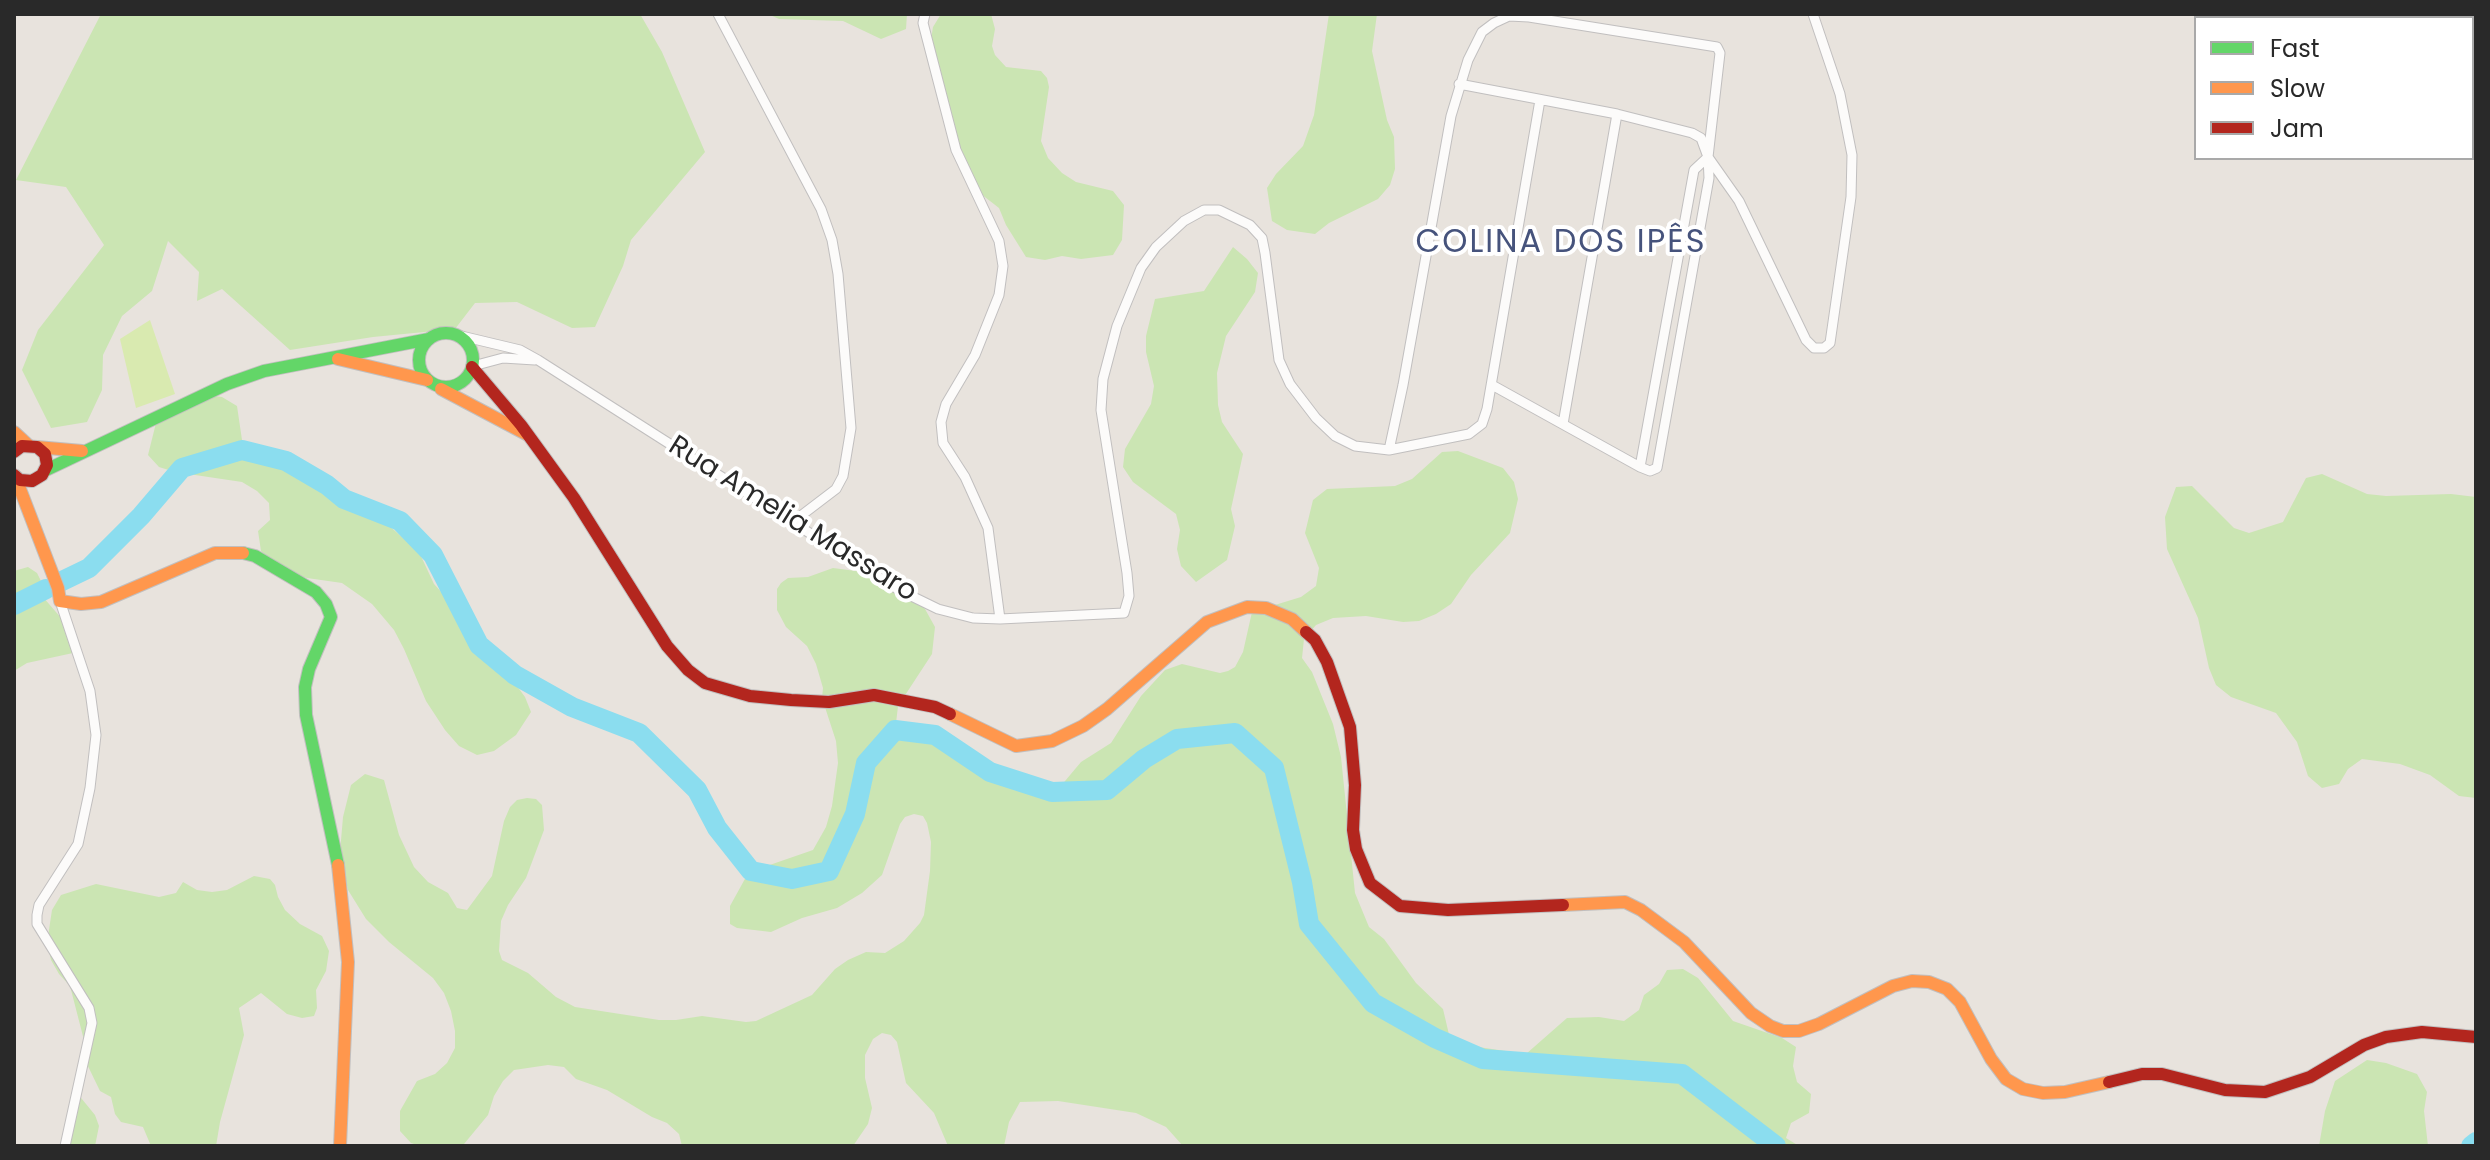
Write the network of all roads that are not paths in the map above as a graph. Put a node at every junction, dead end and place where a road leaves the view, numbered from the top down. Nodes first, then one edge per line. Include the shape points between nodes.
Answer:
1 (718, 14) edge
2 (925, 14) edge
3 (1813, 14) edge
4 (1459, 84) junction
5 (1540, 100) junction
6 (1617, 114) junction
7 (1708, 157) junction
8 (453, 334) junction
9 (429, 339) junction
10 (327, 357) junction
11 (538, 360) junction
12 (472, 367) junction
13 (430, 382) junction
14 (1492, 385) junction
15 (1563, 424) junction
16 (14, 432) edge
17 (526, 434) junction
18 (32, 446) junction
19 (1389, 450) junction
20 (82, 451) junction
21 (14, 452) edge
22 (1640, 467) junction
23 (46, 470) junction
24 (14, 475) edge
25 (32, 481) junction
26 (27, 507) junction
27 (794, 521) junction
28 (60, 601) junction
29 (1000, 619) junction
30 (2476, 1037) edge
31 (65, 1146) edge
32 (340, 1146) edge

1 - 27 street via 821,209 838,274 851,428 843,476 836,489
2 - 29 street via 956,150 999,241 1003,266 999,295 941,422 943,443 988,528
3 - 7 street via 1840,94 1852,155 1830,343 1824,348 1814,348 1806,340 1739,201
4 - 5 street
4 - 7 street via 1482,32 1509,16 1713,45 1720,53
4 - 19 street
5 - 6 street
5 - 14 street
6 - 7 street via 1692,133 1701,138
6 - 15 street
7 - 22 street via 1694,170
7 - 22 street via 1709,178 1657,468
8 - 9 street
8 - 11 street, Rua Amelia Massaro via 506,346
8 - 12 street via 468,345
9 - 10 street
9 - 13 street via 419,362
10 - 13 street
10 - 20 street via 227,384
11 - 12 street via 503,358
11 - 27 street, Rua Amelia Massaro
12 - 13 street via 453,387
12 - 17 street
13 - 17 street
14 - 15 street
14 - 19 street via 1482,424 1469,434
15 - 22 street
16 - 18 street
17 - 30 street via 574,498 674,654 705,683 750,696 829,702 890,697 935,707 1016,746 1037,744 1083,726 1107,709 1207,622 1247,607 1292,619 1315,640 1327,662 1350,727 1353,830 1370,883 1400,906 1425,909 1625,902 1684,942 1751,1013 1783,1031 1819,1024 1893,986 1929,982 1960,1002 2006,1079 2043,1093 2142,1074 2265,1092 2310,1077 2386,1037 2422,1032
18 - 20 street
18 - 21 street
18 - 23 street via 47,460
19 - 29 street, Rua Amelia Massaro via 1355,446 1316,418 1279,360 1262,238 1232,214 1204,210 1184,221 1141,268 1103,379 1101,410 1127,573 1124,613
20 - 23 street
23 - 25 street
24 - 25 street
24 - 26 street
25 - 26 street
26 - 28 street
27 - 29 street, Rua Amelia Massaro via 899,590 938,609
28 - 31 street via 90,691 96,735 78,844 37,915 37,924 89,1008 92,1023
28 - 32 street via 101,602 215,553 237,552 255,556 316,592 326,604 331,617 305,687 306,715 338,864 348,962

